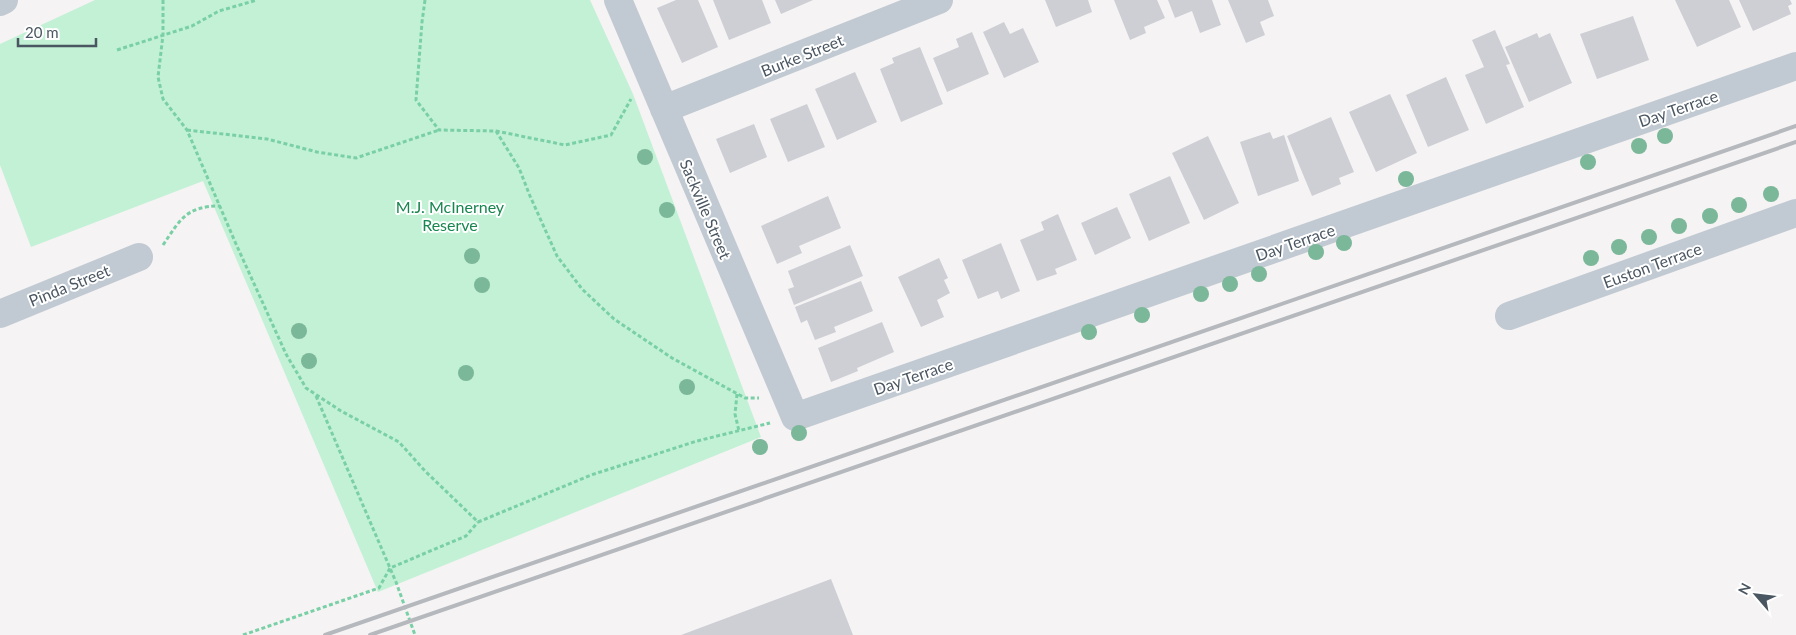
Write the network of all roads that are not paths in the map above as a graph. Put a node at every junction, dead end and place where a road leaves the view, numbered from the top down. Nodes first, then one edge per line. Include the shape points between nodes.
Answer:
1 (4, 0) edge
2 (618, 0) edge
3 (940, 0) edge
4 (0, 2) edge
5 (1796, 66) edge
6 (664, 109) junction
7 (1796, 213) edge
8 (139, 257) road end
9 (0, 314) edge
10 (1509, 316) dead end
11 (791, 408) joint

1 - 4 street
2 - 6 street, Sackville Street
3 - 6 street, Burke Street
5 - 11 street, Day Terrace
6 - 11 street, Sackville Street
7 - 10 street, Euston Terrace
8 - 9 street, Pinda Street

